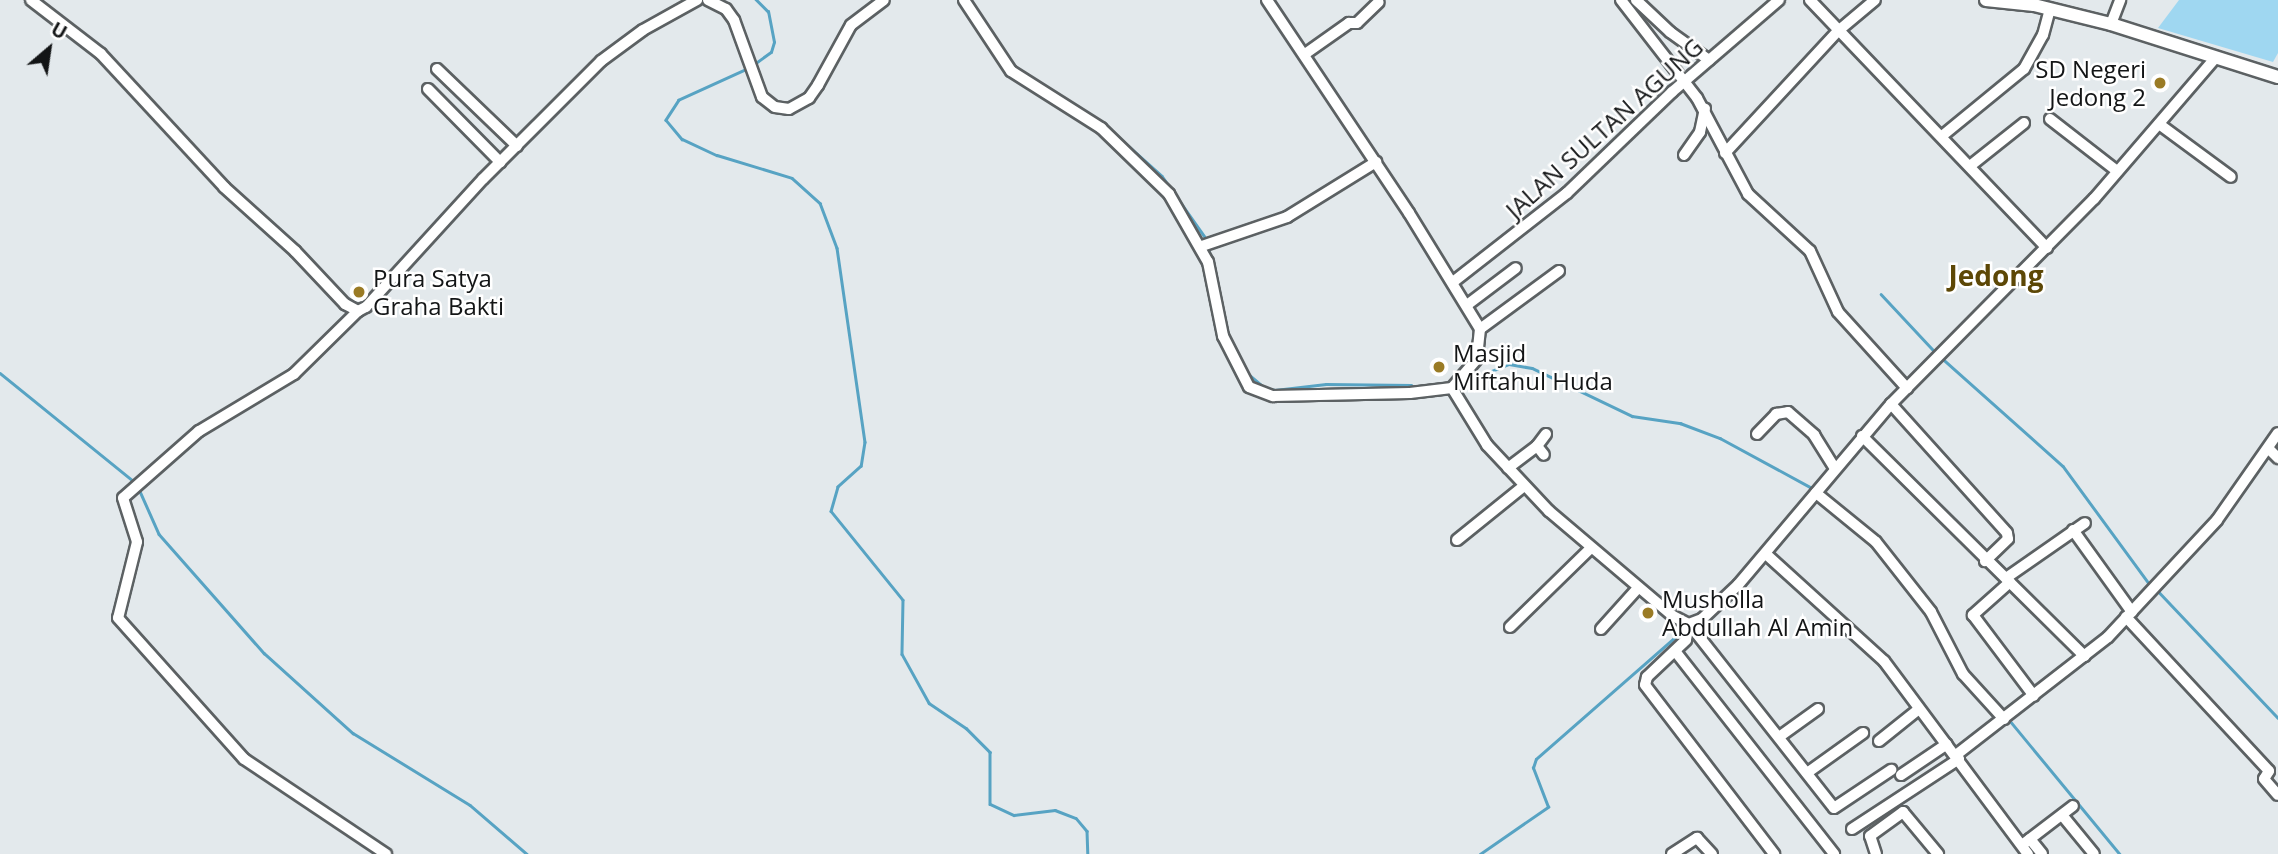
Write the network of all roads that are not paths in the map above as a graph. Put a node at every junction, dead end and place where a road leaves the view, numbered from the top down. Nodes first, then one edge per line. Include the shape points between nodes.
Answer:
1 (30, 0) edge
2 (697, 0) edge
3 (708, 0) edge
4 (884, 0) edge
5 (964, 0) edge
6 (1267, 0) edge
7 (1621, 0) edge
8 (1779, 0) edge
9 (1810, 0) edge
10 (1875, 0) edge
11 (1986, 0) edge
12 (2120, 0) edge
13 (1639, 1) edge
14 (1379, 2) dead end
15 (2035, 3) edge
16 (2050, 9) junction
17 (2111, 24) junction
18 (1838, 32) junction
19 (1305, 54) junction
20 (2216, 58) junction
21 (1709, 60) junction
22 (437, 69) dead end
23 (2278, 77) edge
24 (1686, 80) junction
25 (428, 89) dead end
26 (1705, 109) junction
27 (2050, 118) dead end
28 (2024, 123) dead end
29 (2159, 124) junction
30 (1942, 136) junction
31 (517, 146) junction
32 (1725, 153) junction
33 (1684, 155) dead end
34 (500, 162) junction
35 (1376, 162) junction
36 (1970, 166) junction
37 (2117, 171) junction
38 (2231, 177) dead end
39 (1202, 246) junction
40 (2046, 248) junction
41 (1516, 268) dead end
42 (1559, 271) dead end
43 (1453, 282) junction
44 (1466, 305) junction
45 (358, 311) junction
46 (1480, 329) junction
47 (1452, 388) junction
48 (1907, 388) junction
49 (1891, 404) junction
50 (1546, 434) dead end
51 (1757, 434) dead end
52 (1862, 436) junction
53 (2275, 442) edge
54 (1537, 446) junction
55 (1544, 455) dead end
56 (2278, 458) edge
57 (1508, 468) junction
58 (1835, 468) junction
59 (1524, 486) junction
60 (1816, 493) junction
61 (2085, 523) dead end
62 (2073, 530) junction
63 (1457, 540) dead end
64 (1590, 548) junction
65 (1767, 555) junction
66 (1985, 561) junction
67 (2008, 580) junction
68 (1638, 588) junction
69 (2129, 614) junction
70 (1692, 623) junction
71 (1510, 627) dead end
72 (1601, 629) dead end
73 (1675, 651) junction
74 (2084, 656) junction
75 (2034, 696) junction
76 (1818, 709) dead end
77 (1919, 709) junction
78 (2004, 719) junction
79 (1863, 733) dead end
80 (1779, 737) junction
81 (1879, 741) dead end
82 (1947, 744) junction
83 (1958, 757) junction
84 (1891, 770) dead end
85 (1807, 773) junction
86 (1901, 775) dead end
87 (2278, 795) edge
88 (2073, 806) dead end
89 (2062, 815) junction
90 (1852, 829) dead end
91 (2027, 846) edge
92 (386, 854) edge
93 (1672, 854) edge
94 (1713, 854) edge
95 (1774, 854) edge
96 (1834, 854) edge
97 (1876, 854) edge
98 (1938, 854) edge
99 (2042, 854) edge
100 (2094, 854) edge

1 - 45 street via 101,54 224,187 345,304
2 - 31 street via 609,55
3 - 4 street via 726,9 734,20 755,80 769,104 797,107 818,85 850,25
5 - 39 street via 1011,71 1101,128 1137,159 1169,194
6 - 19 street
7 - 24 street
8 - 21 street, JALAN SULTAN AGUNG
9 - 18 street
10 - 18 street
11 - 15 street
12 - 17 street
13 - 21 street
14 - 19 street via 1357,23 1349,23
15 - 16 street
16 - 17 street
16 - 30 street via 2043,35 2024,69
17 - 20 street
18 - 30 street
18 - 32 street
19 - 35 street
20 - 23 street
20 - 29 street
21 - 24 street, JALAN SULTAN AGUNG
22 - 31 street
24 - 26 street
24 - 43 street, JALAN SULTAN AGUNG via 1567,193
25 - 34 street
26 - 32 street
26 - 33 street via 1700,132
27 - 37 street
28 - 36 street
29 - 37 street
29 - 38 street
30 - 36 street
31 - 34 street
32 - 48 street via 1748,194 1816,260 1844,319
34 - 45 street
35 - 39 street via 1287,216
35 - 43 street
36 - 40 street
37 - 40 street
39 - 47 street via 1223,335 1249,387 1273,396
40 - 48 street
41 - 44 street
42 - 46 street
43 - 44 street
44 - 46 street
45 - 92 street via 294,374 214,420 136,485 122,506 137,542 119,610 121,625 244,759
46 - 47 street via 1477,359
47 - 57 street via 1478,432
48 - 49 street
49 - 52 street
49 - 66 street via 2007,533 2008,539
50 - 54 street
51 - 58 street via 1776,414 1788,412 1814,435
52 - 58 street
52 - 66 street
53 - 56 street
53 - 69 street via 2217,520
54 - 55 street
54 - 57 street
57 - 59 street
58 - 60 street
59 - 63 street
59 - 64 street
60 - 65 street
60 - 78 street via 1876,542 1931,612 1963,674
61 - 62 street
62 - 67 street
62 - 69 street
64 - 68 street
64 - 71 street
65 - 70 street
65 - 77 street via 1884,661
66 - 67 street
67 - 74 street
67 - 75 street via 1973,617
68 - 70 street
68 - 72 street
69 - 74 street
69 - 87 street via 2269,771 2264,779
70 - 73 street via 1686,640
70 - 80 street
73 - 95 street via 1647,677 1645,685
73 - 96 street
74 - 75 street
75 - 78 street
76 - 80 street
77 - 81 street
77 - 82 street
78 - 83 street
79 - 85 street
80 - 85 street
82 - 83 street
82 - 86 street
83 - 90 street
83 - 91 street
84 - 85 street via 1836,808
88 - 89 street
89 - 91 street
89 - 100 street
91 - 99 street
93 - 94 street via 1697,838
97 - 98 street via 1870,836 1903,812

